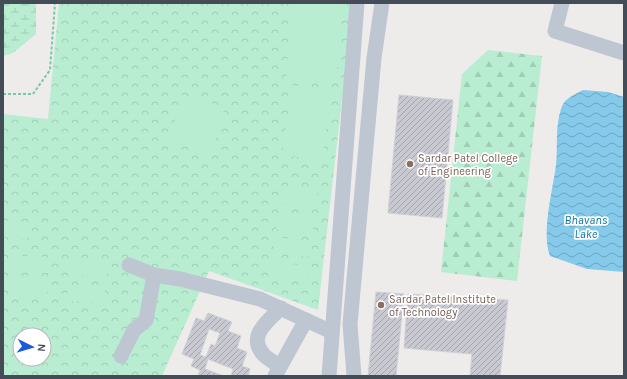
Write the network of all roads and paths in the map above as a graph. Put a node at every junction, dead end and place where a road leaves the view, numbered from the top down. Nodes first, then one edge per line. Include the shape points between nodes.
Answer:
1 (55, 3) edge
2 (357, 3) edge
3 (382, 3) edge
4 (562, 3) edge
5 (624, 53) edge
6 (3, 94) edge
7 (129, 265) dead end
8 (154, 275) junction
9 (282, 308) junction
10 (306, 320) junction
11 (332, 332) junction
12 (121, 356) dead end
13 (277, 371) edge
14 (329, 376) edge
15 (354, 376) edge

1 - 6 path via 50,70 33,94
2 - 11 lane
3 - 15 lane via 374,58 350,324
4 - 5 lane via 555,31
7 - 8 lane
8 - 9 lane via 260,299
8 - 12 lane via 146,320 134,330
9 - 10 lane
9 - 13 lane via 263,324 258,333 259,348
10 - 11 lane
10 - 13 lane
11 - 14 lane

